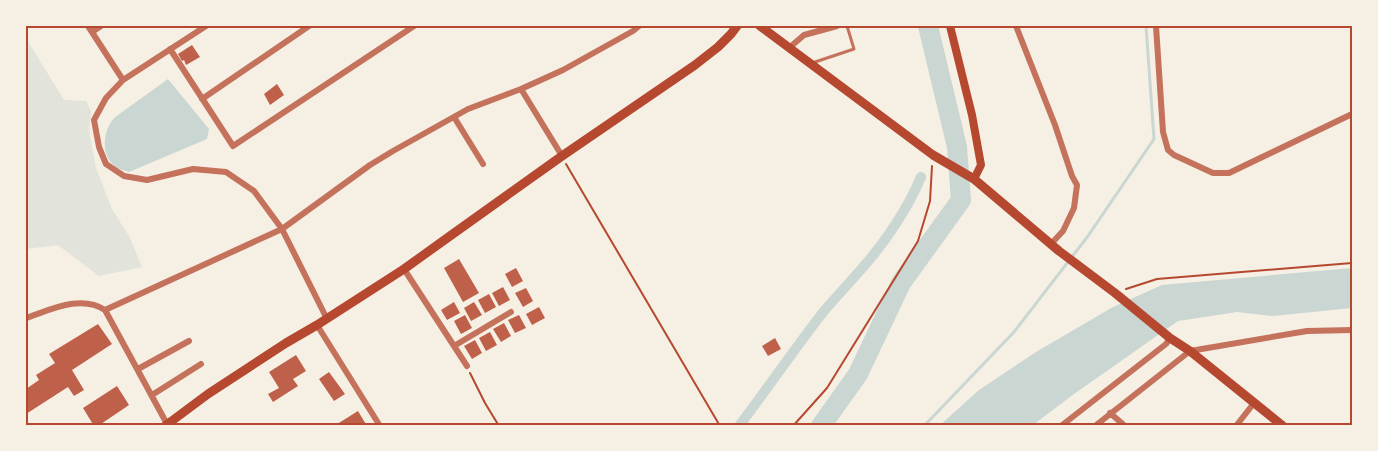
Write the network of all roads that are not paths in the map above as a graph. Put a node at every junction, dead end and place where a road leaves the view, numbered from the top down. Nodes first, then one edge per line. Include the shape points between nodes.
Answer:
1 (88, 26) edge
2 (101, 26) edge
3 (206, 26) edge
4 (309, 26) edge
5 (414, 26) edge
6 (639, 26) edge
7 (737, 26) edge
8 (760, 26) edge
9 (837, 26) edge
10 (847, 26) edge
11 (950, 26) edge
12 (1016, 26) edge
13 (1156, 26) edge
14 (92, 32) junction
15 (789, 48) junction
16 (170, 49) junction
17 (810, 63) junction
18 (123, 80) junction
19 (521, 89) junction
20 (202, 99) junction
21 (1353, 114) edge
22 (454, 117) junction
23 (562, 156) junction
24 (483, 164) dead end
25 (974, 179) junction
26 (282, 229) junction
27 (1051, 244) junction
28 (404, 269) junction
29 (105, 310) junction
30 (511, 312) dead end
31 (26, 318) edge
32 (327, 319) junction
33 (317, 326) junction
34 (1353, 330) edge
35 (1170, 338) junction
36 (189, 341) dead end
37 (454, 346) junction
38 (1190, 351) junction
39 (201, 363) dead end
40 (467, 366) road end
41 (138, 369) junction
42 (152, 395) junction
43 (1254, 403) junction
44 (1110, 413) junction
45 (166, 425) edge
46 (380, 426) edge
47 (1061, 426) edge
48 (1095, 426) edge
49 (1125, 426) edge
50 (1236, 426) edge
51 (1283, 426) edge

1 - 14 street
2 - 14 street
3 - 16 street
4 - 20 street
5 - 20 street via 233,146
6 - 19 street via 563,70
7 - 23 main road via 695,65
8 - 15 main road
9 - 15 street via 804,35
10 - 17 lane via 854,49
11 - 25 main road via 981,165
12 - 27 street via 1077,185 1074,208 1063,231
13 - 21 street via 1163,132 1168,150 1213,173 1229,172
14 - 18 street
15 - 17 main road
16 - 18 street
16 - 20 street
17 - 25 main road via 933,155
18 - 26 street via 106,98 94,120 106,164 124,176 147,180 193,169 226,172 254,191
19 - 22 street
19 - 23 street
22 - 24 street
22 - 26 street via 370,165
23 - 28 main road
25 - 27 main road
26 - 29 street
26 - 32 street
27 - 35 main road
28 - 32 main road
28 - 37 street
29 - 31 street via 92,304 73,303
29 - 41 street
30 - 37 street
32 - 33 main road
33 - 45 main road
33 - 46 street
34 - 38 street via 1307,330
35 - 38 main road
35 - 47 street
36 - 41 street
37 - 40 street
38 - 43 main road
38 - 44 street
39 - 42 street
41 - 42 street
42 - 45 street
43 - 50 street
43 - 51 main road
44 - 48 street
44 - 49 street

